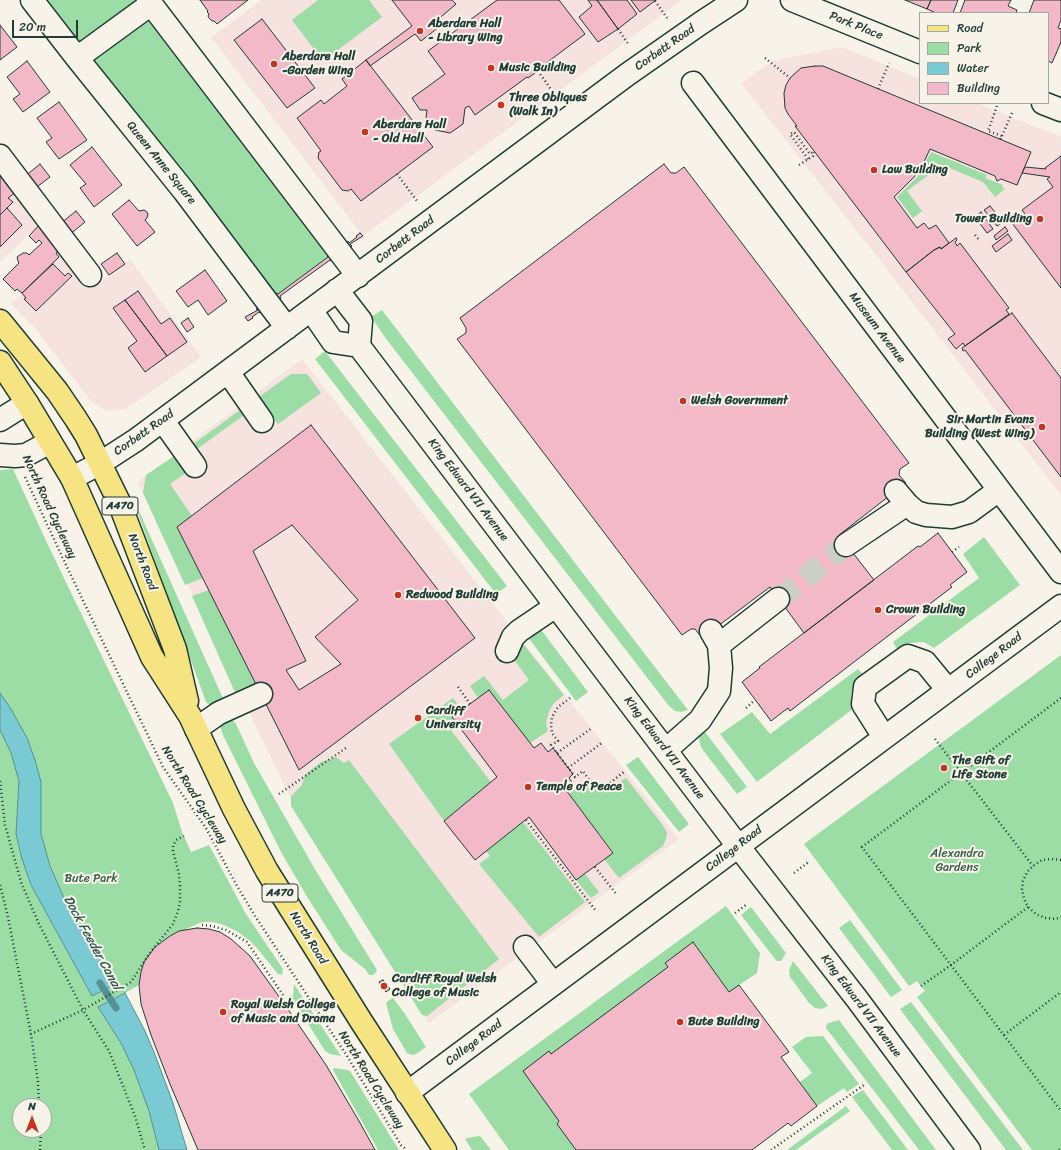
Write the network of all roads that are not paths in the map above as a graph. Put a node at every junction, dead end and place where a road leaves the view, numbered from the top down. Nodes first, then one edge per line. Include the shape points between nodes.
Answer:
1 (32, 0) edge
2 (736, 0) edge
3 (792, 0) edge
4 (149, 2) edge
5 (919, 52) edge
6 (77, 58) junction
7 (693, 83) dead end
8 (1046, 104) edge
9 (1061, 110) edge
10 (0, 156) edge
11 (90, 275) dead end
12 (358, 276) junction
13 (337, 290) junction
14 (311, 310) junction
15 (0, 321) edge
16 (288, 328) junction
17 (359, 346) junction
18 (0, 362) edge
19 (228, 372) junction
20 (28, 403) junction
21 (0, 420) edge
22 (163, 421) junction
23 (262, 421) dead end
24 (50, 442) junction
25 (7, 455) edge
26 (99, 464) junction
27 (195, 466) dead end
28 (72, 478) junction
29 (999, 490) junction
30 (846, 545) tunnel mouth
31 (1061, 572) edge
32 (778, 599) tunnel mouth
33 (556, 606) junction
34 (1061, 606) edge
35 (506, 641) dead end
36 (948, 690) junction
37 (262, 694) dead end
38 (193, 723) junction
39 (884, 737) junction
40 (666, 750) junction
41 (738, 846) junction
42 (525, 947) dead end
43 (553, 984) junction
44 (407, 1093) junction
45 (445, 1150) edge
46 (969, 1150) edge

1 - 6 street, Queen Anne Square
2 - 12 street, Corbett Road via 628,74
3 - 5 street, Park Place
4 - 6 street
4 - 12 street
6 - 16 street, Queen Anne Square via 184,191
7 - 29 street, Museum Avenue
8 - 9 street
10 - 11 street
12 - 13 street, Corbett Road
13 - 14 street, Corbett Road
13 - 17 street via 360,321
14 - 16 street, Corbett Road
14 - 17 street via 333,342
15 - 26 main road, North Road / A470 via 57,391 86,435
16 - 19 street, Corbett Road
17 - 33 street, King Edward VII Avenue
18 - 20 main road, North Road / A470
19 - 22 street, Corbett Road
19 - 23 street
20 - 21 street
20 - 24 main road, North Road / A470
22 - 26 street, Corbett Road
22 - 27 street
24 - 25 street via 26,455
24 - 28 main road, North Road / A470
26 - 28 street, Corbett Road
26 - 38 main road, North Road / A470 via 118,502 175,649
28 - 38 main road, North Road / A470 via 152,657
29 - 30 street via 969,512 952,517 916,512 901,498
29 - 31 street, Museum Avenue
32 - 40 street via 715,638 721,668 719,691 700,720
33 - 35 street
33 - 40 street, King Edward VII Avenue
34 - 36 street, College Road
36 - 39 street, College Road
36 - 39 street via 925,662 908,656 865,687 863,704
37 - 38 street
38 - 44 main road, North Road / A470 via 266,871
39 - 41 street, College Road
40 - 41 street, King Edward VII Avenue
41 - 43 street, College Road
41 - 46 street, King Edward VII Avenue
42 - 43 street
43 - 44 street, College Road
44 - 45 main road, North Road / A470

